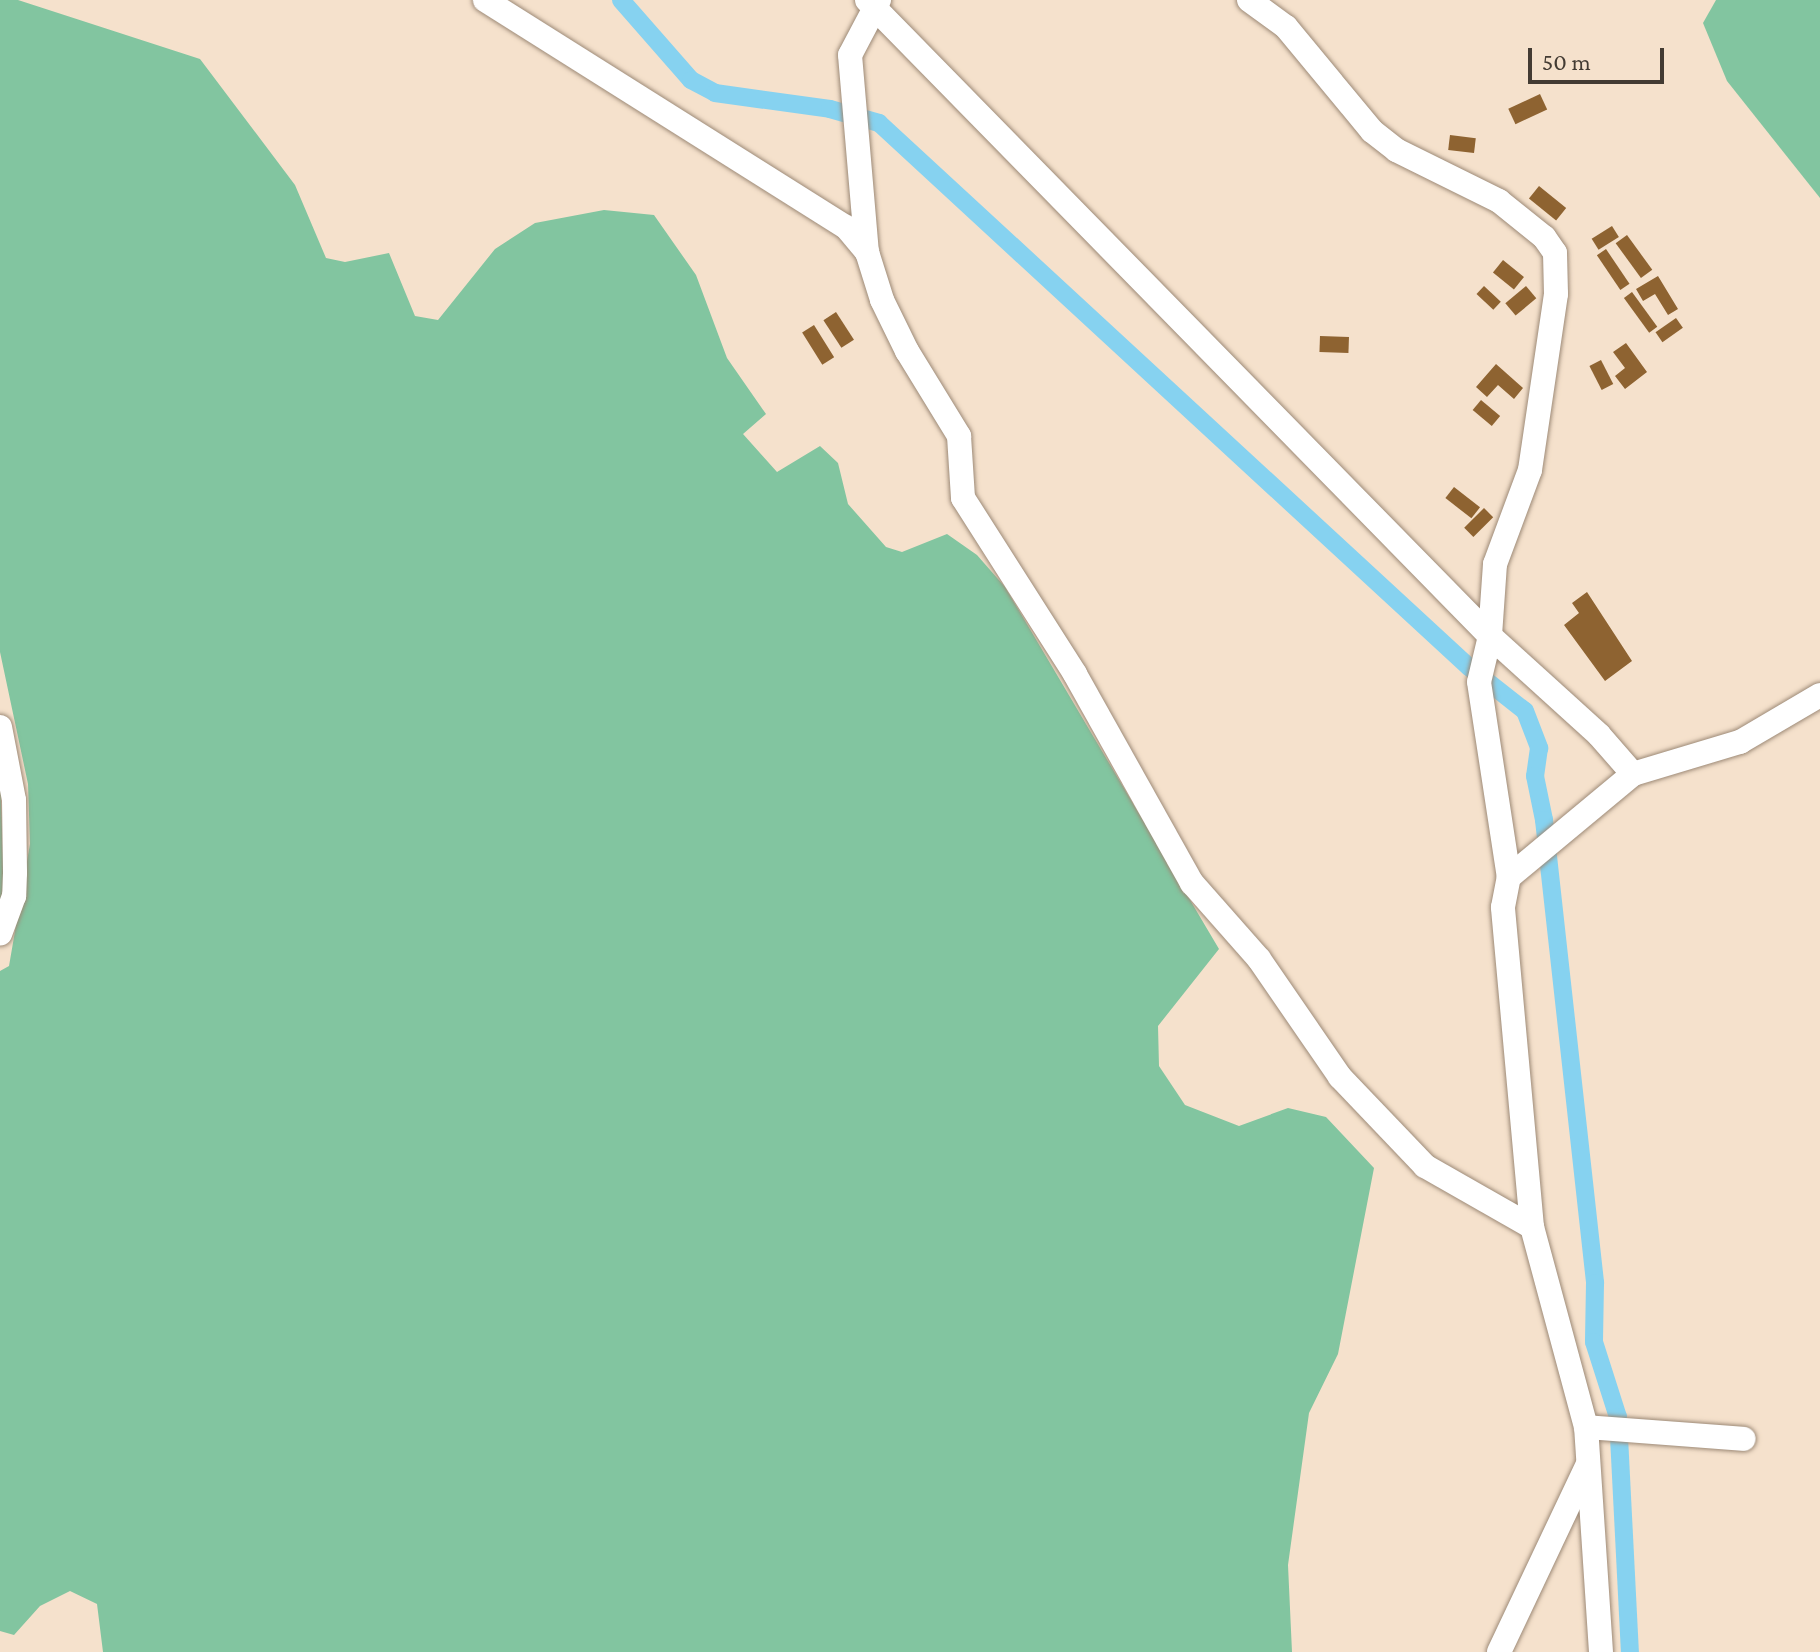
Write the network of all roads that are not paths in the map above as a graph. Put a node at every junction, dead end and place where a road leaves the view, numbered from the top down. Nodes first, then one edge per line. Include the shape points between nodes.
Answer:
1 (485, 0) edge
2 (1249, 0) edge
3 (873, 2) edge
4 (867, 252) junction
5 (1483, 659) junction
6 (1820, 695) edge
7 (0, 727) edge
8 (1633, 774) junction
9 (1509, 877) junction
10 (0, 934) edge
11 (1532, 1227) junction
12 (1596, 1428) junction
13 (1744, 1439) dead end
14 (1588, 1464) junction
15 (1499, 1652) edge
16 (1601, 1652) edge

1 - 4 street via 846,227
2 - 5 street via 1286,27 1372,131 1396,150 1499,201 1544,237 1555,253 1556,294 1530,470 1495,564
3 - 4 street via 850,55
3 - 5 street
4 - 11 street via 888,313 959,436 963,498 1075,674 1192,883 1259,959 1340,1077 1425,1166
5 - 8 street via 1599,735
5 - 9 street
6 - 8 street via 1740,742
7 - 10 street via 14,800 15,873 14,896
8 - 9 street
9 - 11 street via 1503,907
11 - 12 street
12 - 13 street
12 - 14 street
14 - 15 street
14 - 16 street

